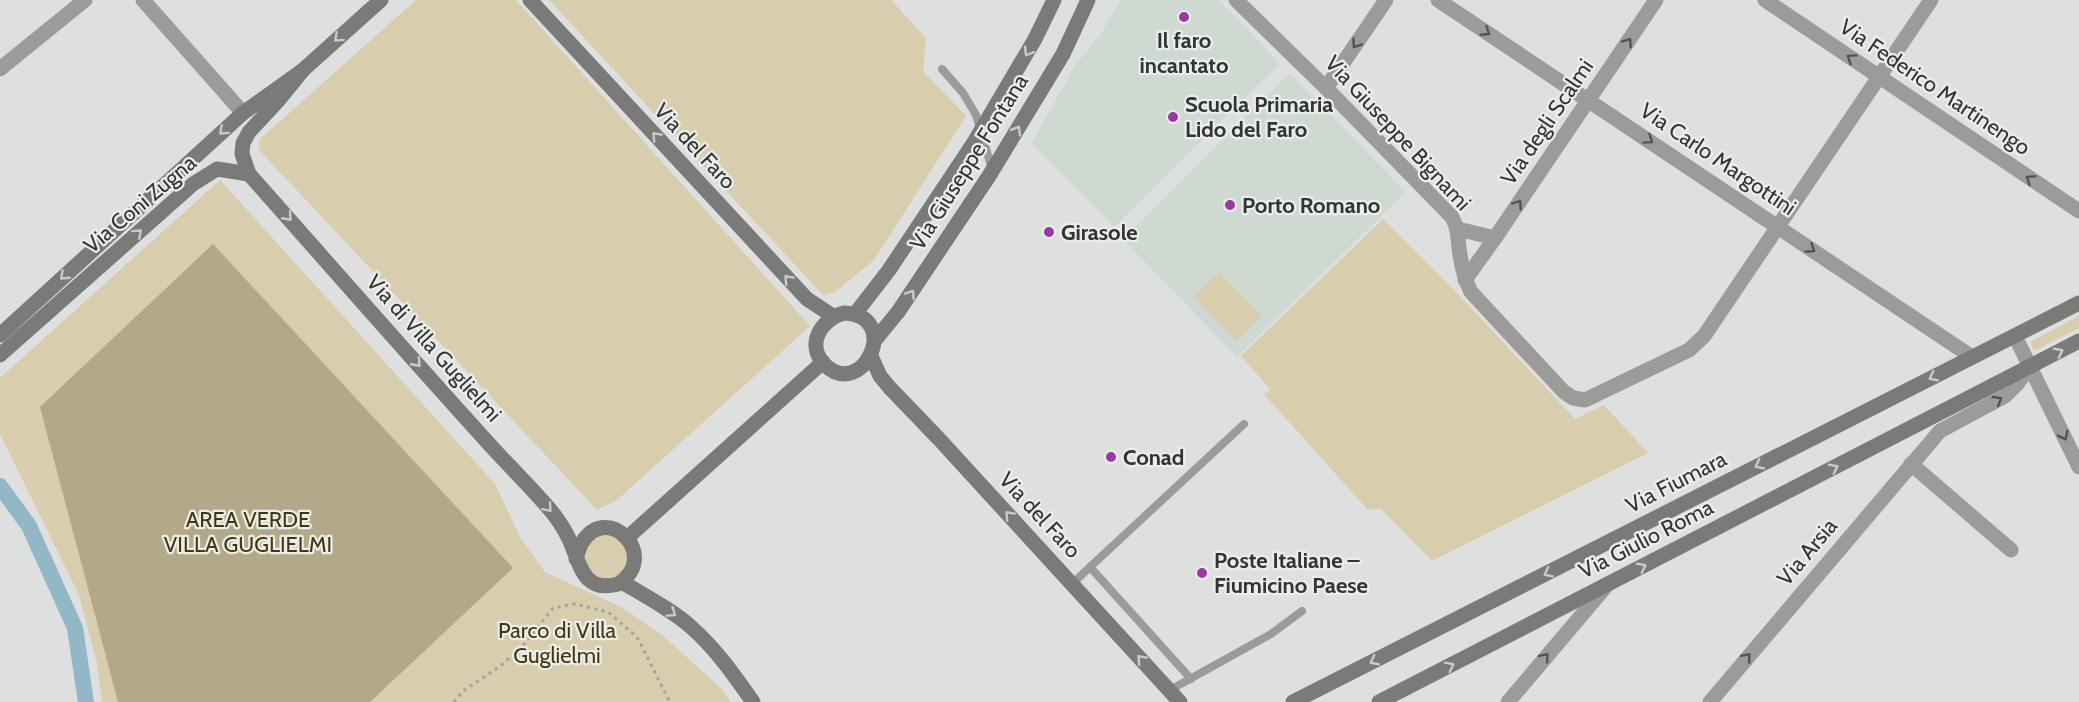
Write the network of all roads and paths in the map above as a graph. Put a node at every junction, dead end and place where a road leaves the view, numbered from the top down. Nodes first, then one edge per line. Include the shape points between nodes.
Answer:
1 (85, 0) edge
2 (143, 0) edge
3 (530, 0) edge
4 (1054, 0) edge
5 (1088, 0) edge
6 (1236, 0) edge
7 (1386, 0) edge
8 (1438, 0) edge
9 (1656, 0) edge
10 (1765, 0) edge
11 (1930, 0) edge
12 (377, 2) edge
13 (0, 69) edge
14 (942, 69) dead end
15 (303, 70) junction
16 (1878, 77) junction
17 (1326, 88) junction
18 (1590, 100) junction
19 (243, 113) junction
20 (982, 130) junction
21 (992, 171) junction
22 (249, 174) junction
23 (2079, 212) edge
24 (1777, 226) junction
25 (1458, 229) junction
26 (1495, 238) junction
27 (1465, 280) junction
28 (2079, 303) edge
29 (855, 314) junction
30 (833, 316) junction
31 (0, 335) edge
32 (2015, 336) junction
33 (875, 340) junction
34 (2079, 342) edge
35 (0, 355) edge
36 (871, 356) junction
37 (1972, 357) junction
38 (823, 362) junction
39 (2030, 367) junction
40 (1933, 417) junction
41 (1244, 424) dead end
42 (1940, 431) junction
43 (1911, 464) junction
44 (2079, 467) edge
45 (627, 538) junction
46 (2011, 550) dead end
47 (576, 559) junction
48 (1090, 567) junction
49 (622, 582) junction
50 (1072, 584) junction
51 (1608, 584) junction
52 (1302, 611) dead end
53 (1191, 679) junction
54 (1175, 696) edge
55 (454, 702) edge
56 (670, 702) edge
57 (753, 702) edge
58 (1293, 702) edge
59 (1379, 702) edge
60 (1508, 702) edge
61 (1710, 702) edge

1 - 13 street
2 - 19 street
30 -> 3 street, Via del Faro via 807,299
4 -> 20 street, Via Giuseppe Fontana
21 -> 5 street, Via Giuseppe Fontana via 1063,54
6 - 17 street, Via Giuseppe Bignami
7 -> 17 street
8 -> 18 street, Via Carlo Margottini
18 -> 9 street, Via degli Scalmi
16 -> 10 street, Via Federico Martinengo
11 - 16 street, Via Giuseppe Bignami
12 -> 15 street, Via Coni Zugna
14 - 20 lane via 968,100
15 - 19 street, Via Coni Zugna
15 - 22 street, Via Coni Zugna via 243,143 242,154
23 -> 16 street, Via Federico Martinengo
16 - 24 street, Via Giuseppe Bignami
17 - 25 street, Via Giuseppe Bignami via 1452,217
18 -> 24 street, Via Carlo Margottini
26 -> 18 street, Via degli Scalmi
19 -> 31 street, Via Coni Zugna
20 - 21 lane
20 - 29 street, Via Giuseppe Fontana via 884,278
33 -> 21 street, Via Giuseppe Fontana
35 -> 22 street, Via Coni Zugna via 193,184 217,169
22 -> 47 street, Via di Villa Guglielmi via 553,514
24 - 27 street, Via Giuseppe Bignami via 1704,336 1689,350 1585,400 1564,392 1471,292
24 -> 37 street, Via Carlo Margottini
25 - 26 street
25 - 27 street, Via Giuseppe Bignami
26 - 27 street, Via degli Scalmi
28 - 32 street, Via Fiumara
29 - 30 street
29 - 33 street via 870,327
30 - 38 street via 817,337 816,347
32 - 37 street, Via Fiumara
32 - 39 street
33 - 36 street
39 -> 34 street, Via Arsia
36 - 38 street via 848,373 835,372
50 -> 36 street, Via del Faro via 890,388
37 -> 58 street, Via Fiumara
38 - 45 street
39 - 40 street, Via Arsia
42 -> 39 street, Via Arsia via 2005,396
39 -> 44 street
40 - 42 street
51 -> 40 street, Via Giulio Roma
41 - 48 lane
42 - 43 street, Via Arsia
43 - 46 street
61 -> 43 street, Via Arsia
45 - 47 street via 611,528 595,530 583,540
45 - 49 street via 633,546 634,560
47 - 49 street via 585,577 597,584 612,586
48 - 50 lane
48 - 53 lane
49 -> 57 street via 691,627
54 -> 50 street, Via del Faro
59 -> 51 street, Via Giulio Roma
60 -> 51 street
52 - 53 lane via 1271,634
53 - 54 lane
55 - 56 path via 522,647 553,608 575,604 608,612 637,637

